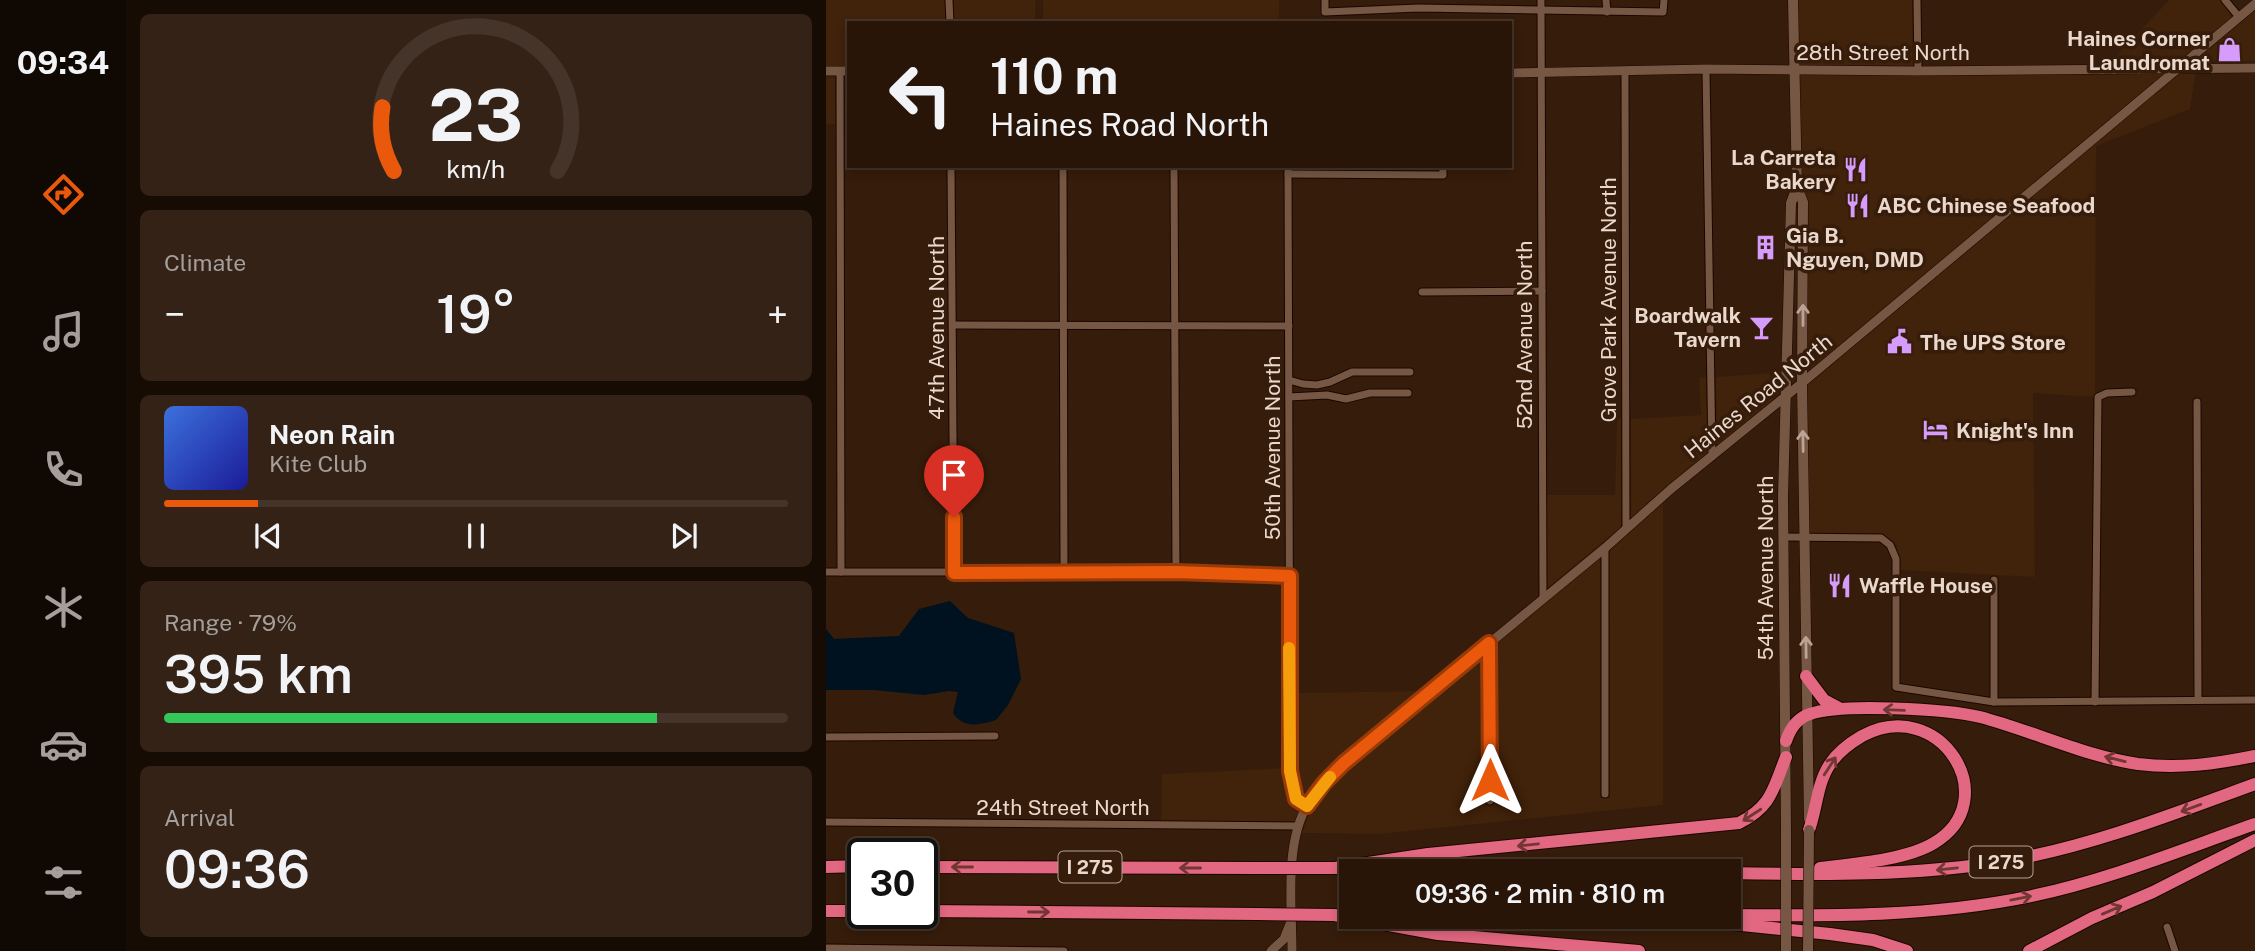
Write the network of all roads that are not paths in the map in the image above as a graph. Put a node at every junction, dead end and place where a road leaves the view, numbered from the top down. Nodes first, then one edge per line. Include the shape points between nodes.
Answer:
1 (949, 0) edge
2 (1325, 0) edge
3 (1367, 0) edge
4 (1541, 0) edge
5 (1606, 0) edge
6 (1664, 0) edge
7 (1793, 0) edge
8 (1917, 0) edge
9 (2225, 0) edge
10 (1418, 4) edge
11 (2255, 4) edge
12 (1367, 10) junction
13 (1541, 11) junction
14 (1606, 12) junction
15 (2238, 18) junction
16 (950, 21) edge
17 (2179, 68) junction
18 (2255, 68) edge
19 (1706, 69) junction
20 (1793, 69) junction
21 (826, 71) edge
22 (844, 71) edge
23 (1625, 71) junction
24 (1918, 71) junction
25 (1512, 73) edge
26 (1541, 73) junction
27 (951, 168) edge
28 (1063, 168) edge
29 (1174, 168) edge
30 (1443, 168) edge
31 (1288, 170) edge
32 (1797, 187) junction
33 (1542, 291) junction
34 (1422, 292) dead end
35 (954, 324) junction
36 (1064, 325) junction
37 (1289, 326) junction
38 (1175, 327) junction
39 (1410, 372) dead end
40 (1289, 380) junction
41 (1802, 383) junction
42 (2132, 392) dead end
43 (1408, 393) dead end
44 (1785, 396) junction
45 (1289, 397) junction
46 (2197, 402) dead end
47 (1713, 457) junction
48 (1626, 528) junction
49 (1784, 537) junction
50 (1805, 537) junction
51 (1605, 548) junction
52 (826, 572) edge
53 (841, 572) junction
54 (1064, 572) junction
55 (1176, 572) junction
56 (954, 573) junction
57 (1290, 576) junction
58 (1994, 580) dead end
59 (1543, 597) junction
60 (1489, 643) junction
61 (1806, 676) junction
62 (2198, 700) junction
63 (2255, 700) edge
64 (1994, 702) junction
65 (2095, 702) junction
66 (1839, 708) junction
67 (1807, 715) junction
68 (995, 736) dead end
69 (826, 737) edge
70 (1786, 741) junction
71 (2255, 756) edge
72 (1786, 757) junction
73 (2255, 784) edge
74 (1605, 794) dead end
75 (1490, 801) dead end
76 (1307, 806) junction
77 (826, 822) edge
78 (2255, 824) edge
79 (1299, 826) junction
80 (1809, 830) junction
81 (2255, 841) edge
82 (847, 866) edge
83 (826, 867) edge
84 (938, 867) edge
85 (1335, 868) junction
86 (1339, 868) edge
87 (1741, 872) edge
88 (1741, 873) edge
89 (826, 911) edge
90 (847, 911) edge
91 (938, 911) edge
92 (1334, 915) junction
93 (1339, 915) edge
94 (1741, 915) edge
95 (1292, 916) junction
96 (1741, 924) edge
97 (2167, 927) dead end
98 (826, 948) edge
99 (917, 950) edge
100 (1063, 951) edge
101 (1271, 951) edge
102 (1292, 951) edge
103 (1639, 951) edge
104 (1786, 951) edge
105 (1808, 951) edge
106 (1907, 951) edge
107 (2029, 951) edge
108 (2175, 951) edge

1 - 16 street
2 - 12 street via 1325,12
3 - 12 street
4 - 13 street, 52nd Avenue North
5 - 14 street
6 - 14 street via 1663,12
7 - 20 main road, 54th Avenue North
8 - 24 street
9 - 15 street
10 - 12 street
10 - 13 street
11 - 15 street, Haines Road North
13 - 14 street
13 - 26 street, 52nd Avenue North
15 - 17 street, Haines Road North
17 - 18 street, 28th Street North
17 - 24 street, 28th Street North
17 - 41 street, Haines Road North
19 - 20 street, 28th Street North
19 - 23 street, 28th Street North
19 - 47 street
20 - 24 street, 28th Street North
20 - 32 main road, 54th Avenue North
21 - 22 street
22 - 53 street
23 - 26 street, 28th Street North
23 - 48 street, Grove Park Avenue North
25 - 26 street, 28th Street North
26 - 33 street, 52nd Avenue North
27 - 35 street, 47th Avenue North
28 - 36 street
29 - 38 street
30 - 31 street via 1443,175
31 - 37 street, 50th Avenue North
41 -> 32 main road, 54th Avenue North via 1803,202
32 - 44 main road, 54th Avenue North via 1791,203
33 - 34 street
33 - 59 street, 52nd Avenue North
35 - 36 street
35 - 56 street, 47th Avenue North
36 - 38 street
36 - 54 street
37 - 38 street
37 - 40 street, 50th Avenue North
38 - 55 street
39 - 40 street via 1352,372 1317,385
40 - 45 street, 50th Avenue North
41 - 44 street, Haines Road North
50 -> 41 main road, 54th Avenue North
42 - 65 street via 2101,394 2098,402
43 - 45 street via 1370,393 1346,399
44 - 47 street, Haines Road North
44 - 49 main road, 54th Avenue North
45 - 57 street, 50th Avenue North
46 - 62 street
47 - 48 street, Haines Road North
48 - 51 street, Haines Road North
49 - 50 street
49 - 70 main road, 54th Avenue North
61 -> 50 main road, 54th Avenue North
50 - 64 street via 1881,538 1890,545 1896,559 1896,687
51 - 59 street, Haines Road North
51 - 74 street
52 - 53 street
53 - 56 street
54 - 55 street
54 - 56 street
55 - 57 street
57 - 76 street, 50th Avenue North via 1290,771 1296,799
58 - 64 street
59 - 60 street, Haines Road North
60 - 75 street
60 - 76 street, Haines Road North via 1344,763
61 - 66 highway via 1824,700
61 - 67 main road, 54th Avenue North
62 - 63 street
62 - 65 street
64 - 65 street
66 - 67 highway
71 -> 66 highway via 2204,765 2140,764 1978,717
67 - 70 highway via 1794,724
67 - 80 main road, 54th Avenue North
68 - 69 street
70 - 72 main road, 54th Avenue North
72 -> 85 highway via 1766,804 1739,822
72 - 104 main road, 54th Avenue North, bridge
73 -> 88 highway, I 275 via 2118,834 2007,861 1863,875
76 - 79 street, Haines Road North
77 - 79 street, 24th Street North
94 -> 78 highway, I 275 via 1873,915 1995,903 2067,888
79 - 95 street
80 -> 87 highway via 1829,764 1872,731 1893,727 1927,732 1960,764 1964,793 1959,814 1946,834 1922,849 1828,867
80 - 105 main road, 54th Avenue North, bridge
107 -> 81 highway
82 - 83 highway
85 -> 84 highway, I 275, bridge
85 - 86 highway, I 275
89 - 90 highway
91 -> 92 highway, I 275, bridge
92 - 93 highway, I 275
92 - 103 highway via 1438,933
95 - 101 street via 1284,939
95 - 102 street
96 - 106 highway via 1873,940
97 - 108 street
98 - 99 street
99 - 100 street

